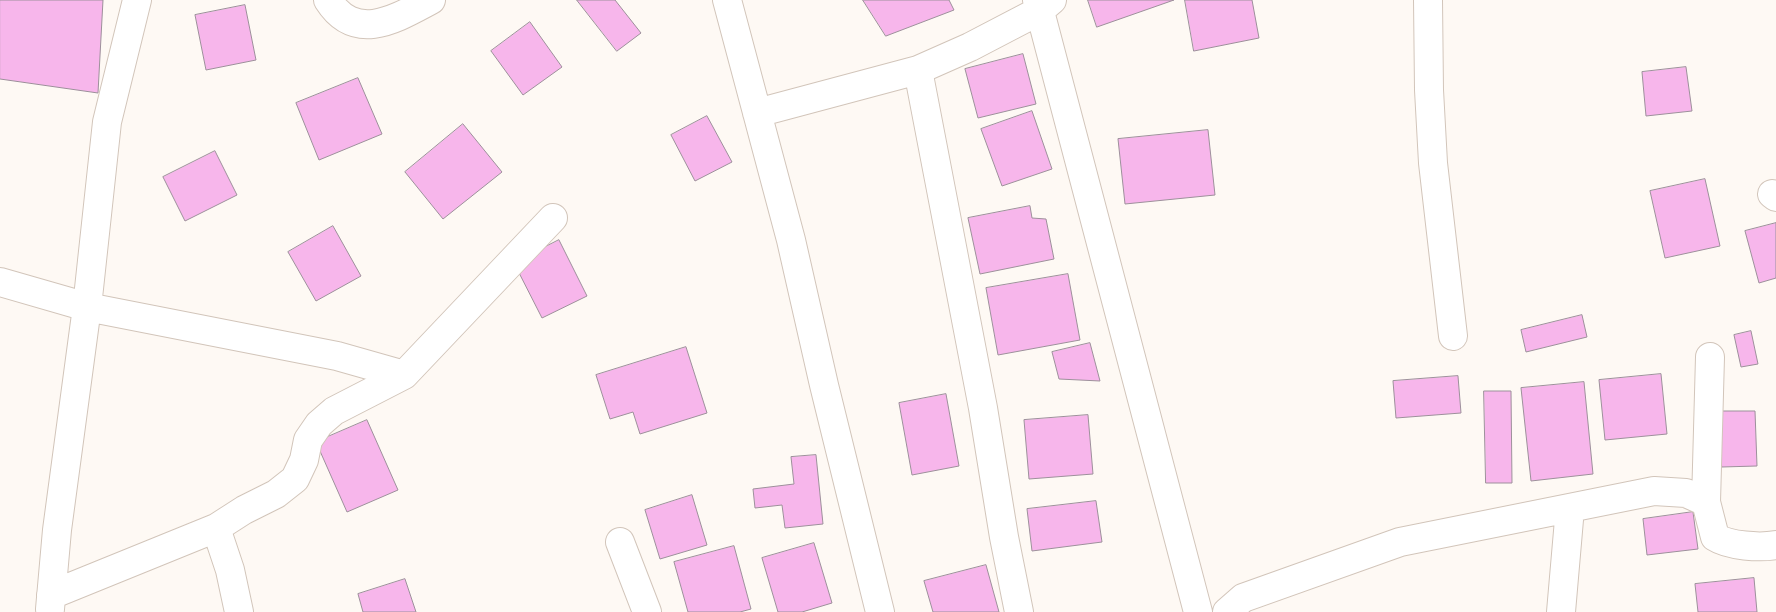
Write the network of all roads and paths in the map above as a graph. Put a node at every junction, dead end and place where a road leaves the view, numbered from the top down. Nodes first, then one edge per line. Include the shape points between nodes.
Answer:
1 (137, 0) edge
2 (328, 0) edge
3 (432, 0) edge
4 (727, 0) edge
5 (1428, 0) edge
6 (1043, 4) edge
7 (918, 70) junction
8 (757, 113) junction
9 (553, 218) dead end
10 (0, 282) edge
11 (87, 307) junction
12 (1453, 336) dead end
13 (1710, 357) dead end
14 (404, 375) junction
15 (1706, 502) junction
16 (1570, 508) junction
17 (216, 528) junction
18 (620, 542) dead end
19 (1776, 546) edge
20 (50, 603) edge
21 (239, 612) edge
22 (647, 612) edge
23 (880, 612) edge
24 (1019, 612) edge
25 (1198, 612) edge
26 (1227, 612) edge
27 (1561, 612) edge

1 - 11 street via 107,122
2 - 3 street via 346,19 367,26 399,18
4 - 8 street
5 - 12 street via 1433,163
6 - 7 street via 970,47
6 - 25 street
7 - 8 street
7 - 24 street
8 - 23 street
9 - 14 street
10 - 11 street
11 - 14 street via 337,356
11 - 20 street
13 - 15 street
14 - 17 street via 334,411 308,440 304,460 295,479 276,494
15 - 16 street via 1686,493 1654,491
15 - 19 street via 1715,537 1723,543
16 - 26 street via 1400,542 1244,598
16 - 27 street
17 - 20 street
17 - 21 street
18 - 22 street

